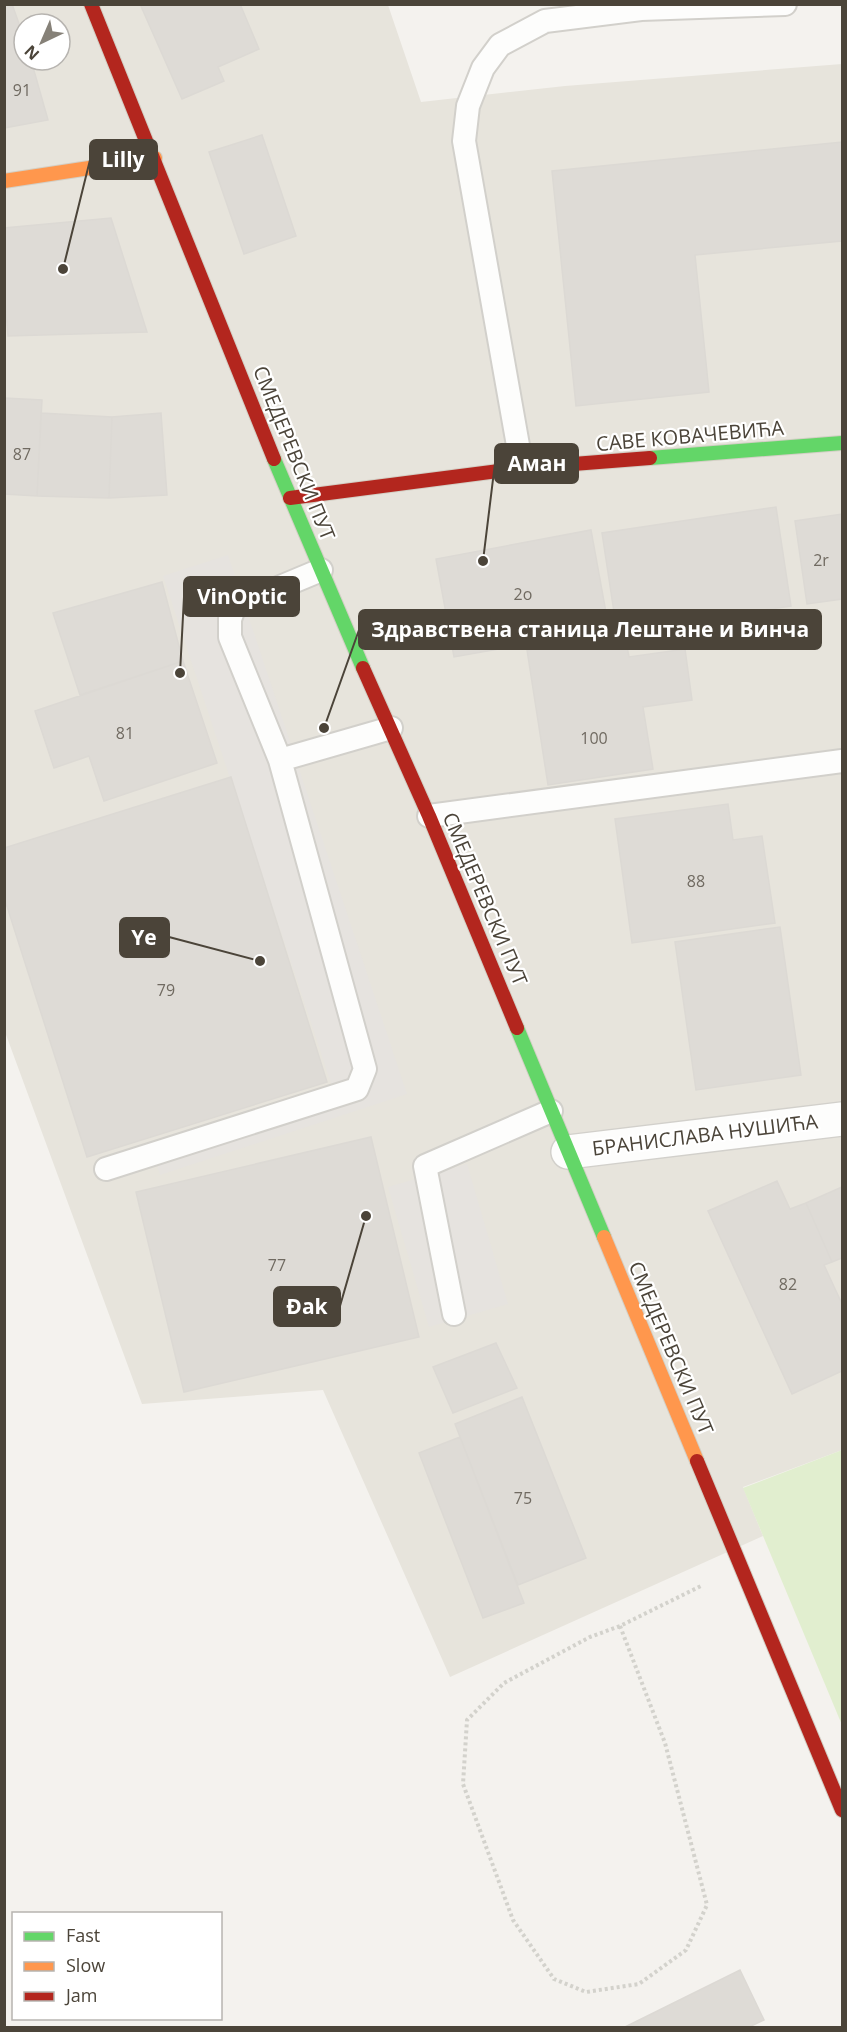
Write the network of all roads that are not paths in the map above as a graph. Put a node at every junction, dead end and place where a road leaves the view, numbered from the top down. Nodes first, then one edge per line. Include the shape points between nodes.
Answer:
1 (91, 4) edge
2 (785, 4) edge
3 (155, 158) junction
4 (4, 181) edge
5 (843, 443) edge
6 (522, 468) junction
7 (290, 498) junction
8 (321, 570) junction
9 (391, 728) junction
10 (280, 760) junction
11 (843, 761) edge
12 (429, 816) junction
13 (551, 1111) junction
14 (843, 1119) edge
15 (568, 1152) junction
16 (106, 1169) dead end
17 (454, 1314) dead end
18 (843, 1810) edge

1 - 3 main road, СМЕДЕРЕВСКИ ПУТ
2 - 6 lane via 641,9 545,21 500,45 483,68 468,106 464,141
3 - 4 main road
3 - 7 main road, СМЕДЕРЕВСКИ ПУТ
5 - 6 main road, САВЕ КОВАЧЕВИЋА
6 - 7 main road, САВЕ КОВАЧЕВИЋА
7 - 8 main road, СМЕДЕРЕВСКИ ПУТ
8 - 9 main road, СМЕДЕРЕВСКИ ПУТ
8 - 10 lane via 235,606 230,619 230,637
9 - 10 lane
9 - 12 main road, СМЕДЕРЕВСКИ ПУТ
10 - 16 lane via 365,1070 357,1089
11 - 12 lane
12 - 13 main road, СМЕДЕРЕВСКИ ПУТ
13 - 15 main road, СМЕДЕРЕВСКИ ПУТ
13 - 17 lane via 425,1166
14 - 15 street, БРАНИСЛАВА НУШИЋА
15 - 18 main road, СМЕДЕРЕВСКИ ПУТ

